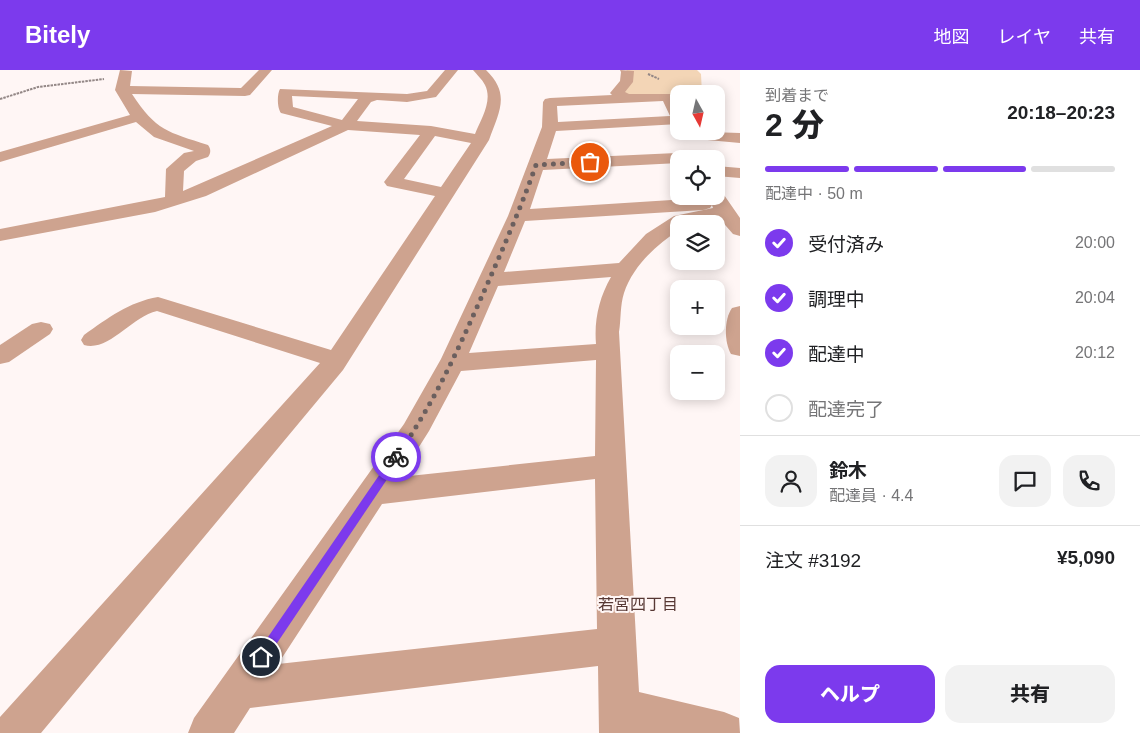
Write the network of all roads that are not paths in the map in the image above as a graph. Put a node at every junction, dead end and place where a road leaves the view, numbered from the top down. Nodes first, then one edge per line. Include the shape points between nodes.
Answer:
1 (111, 70) edge
2 (266, 70) edge
3 (452, 70) edge
4 (479, 70) edge
5 (626, 70) edge
6 (127, 71) edge
7 (122, 90) junction
8 (376, 96) junction
9 (626, 99) junction
10 (670, 101) edge
11 (138, 118) junction
12 (346, 125) junction
13 (670, 126) edge
14 (550, 127) junction
15 (431, 132) junction
16 (725, 135) edge
17 (740, 138) edge
18 (481, 140) junction
19 (0, 157) edge
20 (670, 159) edge
21 (536, 165) junction
22 (725, 172) edge
23 (740, 173) edge
24 (445, 193) junction
25 (174, 200) junction
26 (728, 212) edge
27 (518, 216) junction
28 (0, 235) edge
29 (626, 269) junction
30 (490, 280) junction
31 (740, 314) edge
32 (41, 329) dead end
33 (93, 340) dead end
34 (740, 348) edge
35 (609, 351) junction
36 (0, 356) edge
37 (337, 360) junction
38 (452, 363) junction
39 (610, 466) junction
40 (371, 494) junction
41 (617, 645) junction
42 (239, 690) junction
43 (620, 720) edge
44 (14, 733) edge
45 (209, 733) edge
46 (724, 733) edge

1 - 6 street
2 - 7 street via 245,92
3 - 8 street via 431,94 407,98
4 - 18 street via 493,83 496,91
5 - 9 street via 626,82 618,93
6 - 7 street
7 - 11 street
8 - 12 street via 366,100
8 - 12 street via 327,87 285,92 286,110
9 - 10 street via 668,97
9 - 14 street via 550,102
11 - 19 street
11 - 25 street via 159,134 202,148 202,154 190,157 175,169
12 - 15 street
12 - 25 street via 200,192
13 - 14 street
14 - 21 street
15 - 18 street
15 - 24 street via 394,182
16 - 17 street
18 - 24 street
20 - 21 street
21 - 27 street
22 - 23 street
24 - 37 street
25 - 28 street
26 - 27 street
26 - 29 street via 681,220 653,238
27 - 30 street
29 - 30 street
29 - 35 street via 612,294 607,332
30 - 38 street
31 - 34 street
32 - 36 street
33 - 37 street via 135,311 158,304
35 - 38 street
35 - 39 street
37 - 44 street
38 - 40 street via 415,431
39 - 40 street
39 - 41 street
40 - 42 street
41 - 42 street
41 - 43 street
42 - 45 street
43 - 46 street

